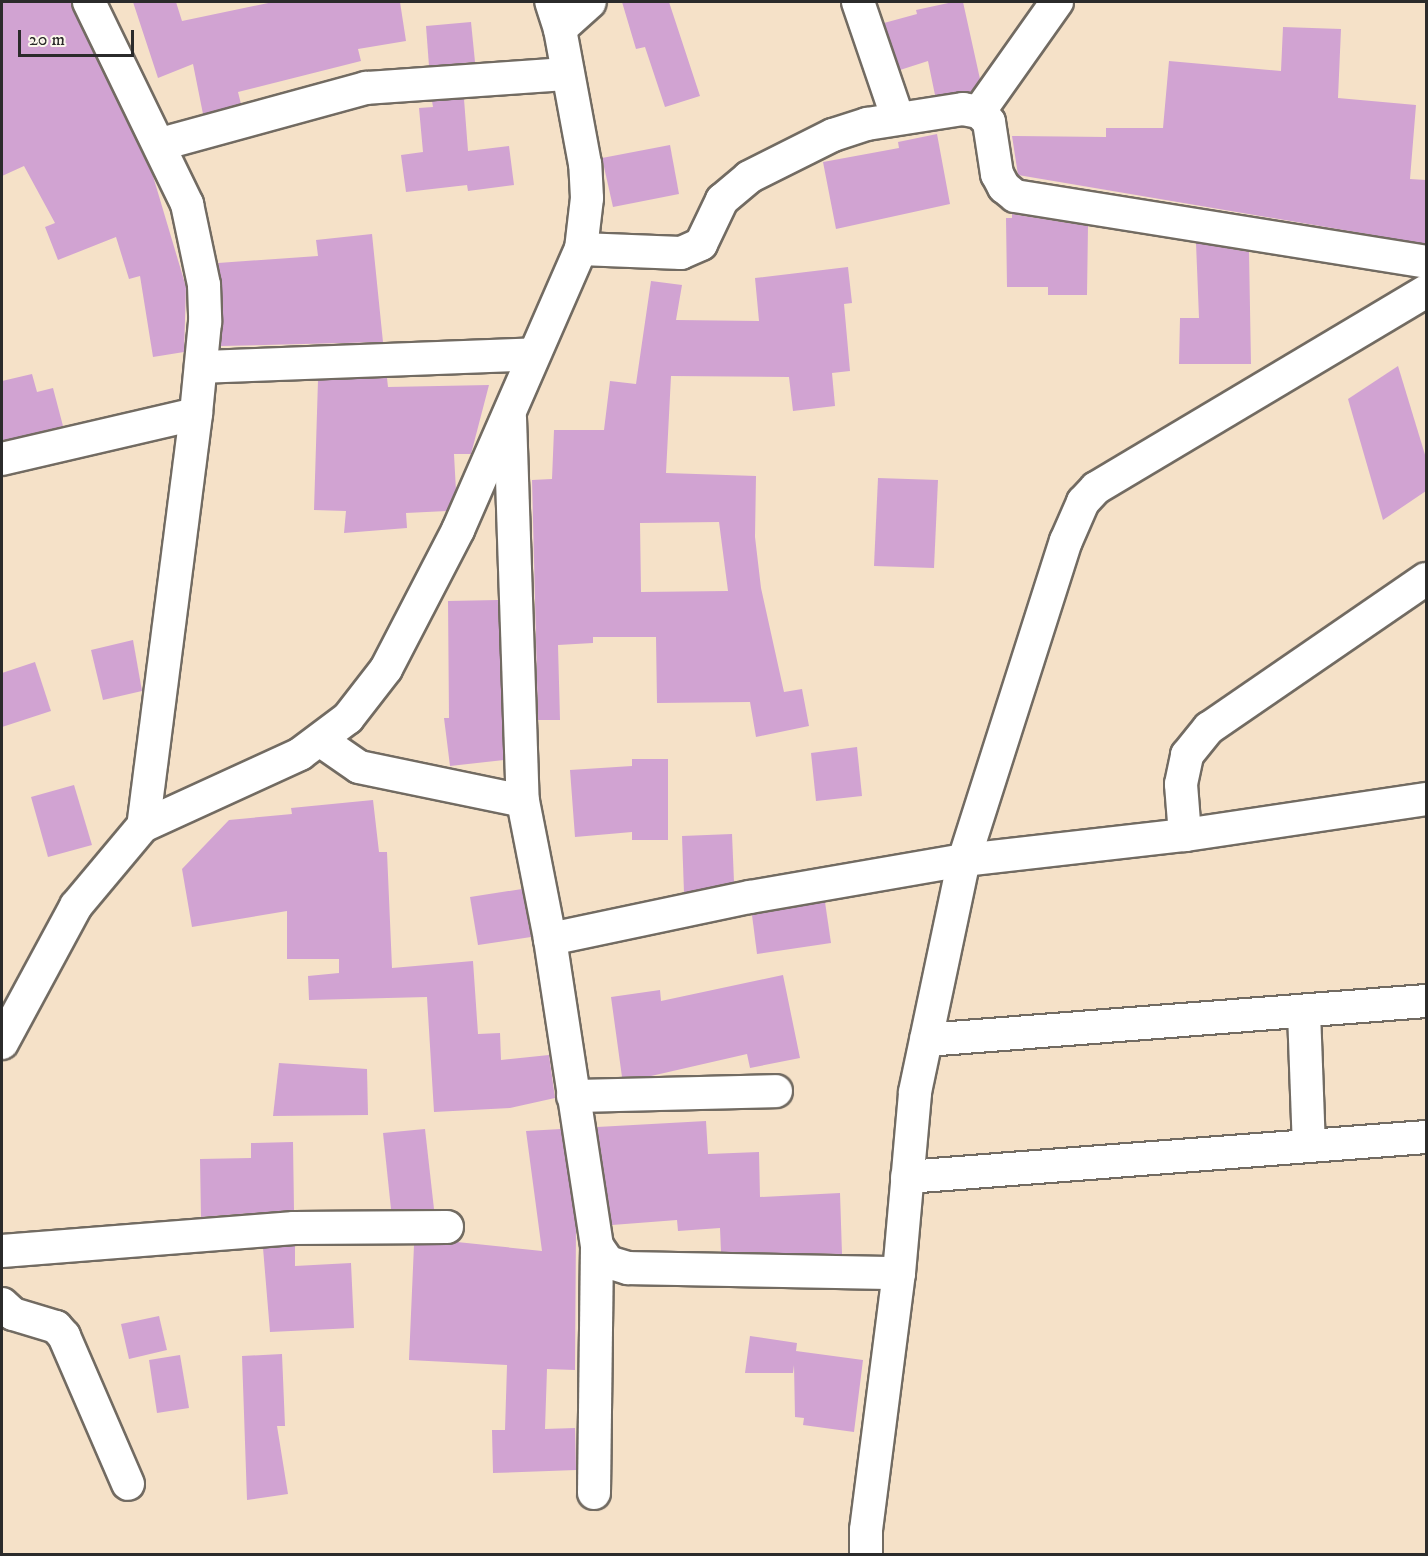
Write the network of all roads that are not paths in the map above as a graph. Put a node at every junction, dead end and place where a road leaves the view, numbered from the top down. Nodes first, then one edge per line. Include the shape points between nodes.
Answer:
1 (89, 2) edge
2 (590, 2) edge
3 (858, 2) edge
4 (1057, 2) edge
5 (555, 15) edge
6 (568, 74) junction
7 (979, 112) junction
8 (897, 116) junction
9 (160, 144) junction
10 (581, 249) junction
11 (1426, 262) edge
12 (1426, 291) edge
13 (533, 354) junction
14 (201, 367) junction
15 (510, 409) junction
16 (196, 414) junction
17 (2, 459) edge
18 (1426, 579) edge
19 (320, 740) junction
20 (1426, 799) edge
21 (523, 801) junction
22 (143, 826) junction
23 (1185, 835) junction
24 (964, 860) junction
25 (550, 939) junction
26 (1426, 1001) edge
27 (1304, 1012) junction
28 (926, 1040) junction
29 (2, 1042) edge
30 (776, 1091) dead end
31 (573, 1096) junction
32 (1426, 1137) edge
33 (1309, 1146) junction
34 (907, 1177) junction
35 (447, 1227) dead end
36 (597, 1246) junction
37 (2, 1251) edge
38 (898, 1274) junction
39 (2, 1304) edge
40 (128, 1484) dead end
41 (594, 1493) dead end
42 (866, 1554) edge

1 - 9 street
2 - 5 street
3 - 8 street
4 - 7 street
5 - 6 street
6 - 9 street via 366,88
6 - 10 street via 585,164 587,198
7 - 8 street via 963,109
7 - 11 street via 989,122 997,174 1004,188 1015,196
8 - 10 street via 833,135 741,182 722,201 702,244 681,253
9 - 14 street via 187,204 198,243 205,322
10 - 13 street
12 - 24 street via 1111,479 1083,502 1066,541
13 - 14 street
13 - 15 street
14 - 16 street
15 - 19 street via 458,530 386,669 348,718
15 - 21 street
16 - 17 street
16 - 22 street
18 - 23 street via 1209,728 1187,755 1181,784
19 - 21 street via 359,767
19 - 22 street via 300,754
20 - 23 street
21 - 25 street
22 - 29 street via 76,906
23 - 24 street
24 - 25 street via 750,897
24 - 28 street
25 - 31 street
26 - 27 street
27 - 28 street
27 - 33 street
28 - 34 street via 915,1092
30 - 31 street
31 - 36 street
32 - 33 street
33 - 34 street
34 - 38 street
35 - 37 street via 294,1228
36 - 38 street via 608,1263 628,1268
36 - 41 street
38 - 42 street
39 - 40 street via 13,1314 56,1327 64,1336

